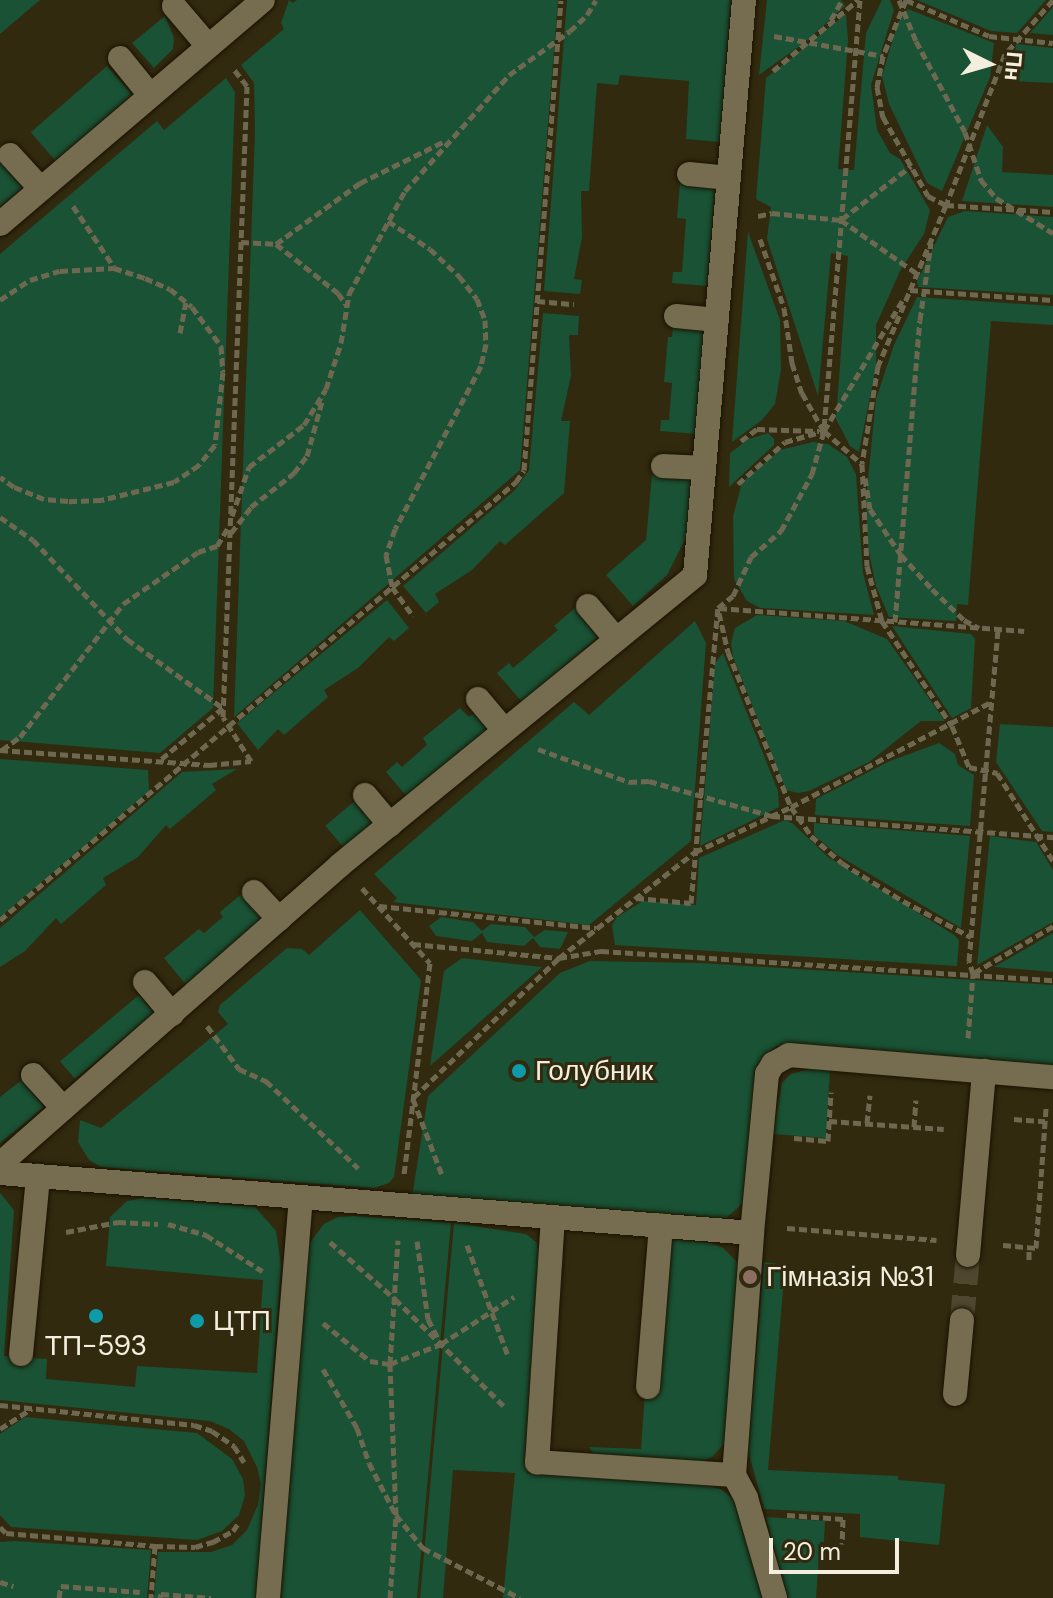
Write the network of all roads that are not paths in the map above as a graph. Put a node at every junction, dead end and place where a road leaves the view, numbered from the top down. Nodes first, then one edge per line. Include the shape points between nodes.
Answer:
1 (263, 0) edge
2 (174, 6) dead end
3 (743, 11) edge
4 (208, 46) junction
5 (120, 58) dead end
6 (150, 95) junction
7 (10, 155) dead end
8 (689, 174) dead end
9 (729, 178) junction
10 (41, 189) junction
11 (0, 224) edge
12 (676, 316) dead end
13 (717, 320) junction
14 (663, 466) dead end
15 (704, 468) junction
16 (588, 606) dead end
17 (616, 639) junction
18 (478, 699) dead end
19 (508, 727) junction
20 (365, 795) dead end
21 (390, 825) junction
22 (254, 892) dead end
23 (279, 919) junction
24 (145, 982) dead end
25 (172, 1014) junction
26 (984, 1071) junction
27 (33, 1075) dead end
28 (1051, 1076) edge
29 (63, 1108) junction
30 (0, 1164) edge
31 (0, 1173) edge
32 (38, 1176) junction
33 (300, 1206) junction
34 (553, 1217) junction
35 (661, 1226) junction
36 (752, 1233) junction
37 (968, 1248) tunnel mouth
38 (962, 1320) tunnel mouth
39 (21, 1354) dead end
40 (648, 1387) dead end
41 (955, 1394) dead end
42 (734, 1475) junction
43 (268, 1598) edge
44 (775, 1598) edge

1 - 4 lane
2 - 4 lane
3 - 9 lane
4 - 6 lane
5 - 6 lane
6 - 10 lane
7 - 10 lane
8 - 9 lane
9 - 13 lane
10 - 11 lane
12 - 13 lane
13 - 15 lane
14 - 15 lane
15 - 17 lane via 695,575
16 - 17 lane
17 - 19 lane
18 - 19 lane
19 - 21 lane
20 - 21 lane
21 - 23 lane
22 - 23 lane
23 - 25 lane
24 - 25 lane
25 - 29 lane
26 - 28 lane
26 - 36 lane via 779,1058 767,1074
26 - 37 lane
27 - 29 lane
29 - 30 lane
31 - 32 lane
32 - 33 lane
32 - 39 lane
33 - 34 lane via 401,1205
33 - 43 lane
34 - 35 lane
34 - 42 lane via 537,1462
35 - 36 lane
35 - 40 lane
36 - 42 lane
38 - 41 lane
42 - 44 lane

